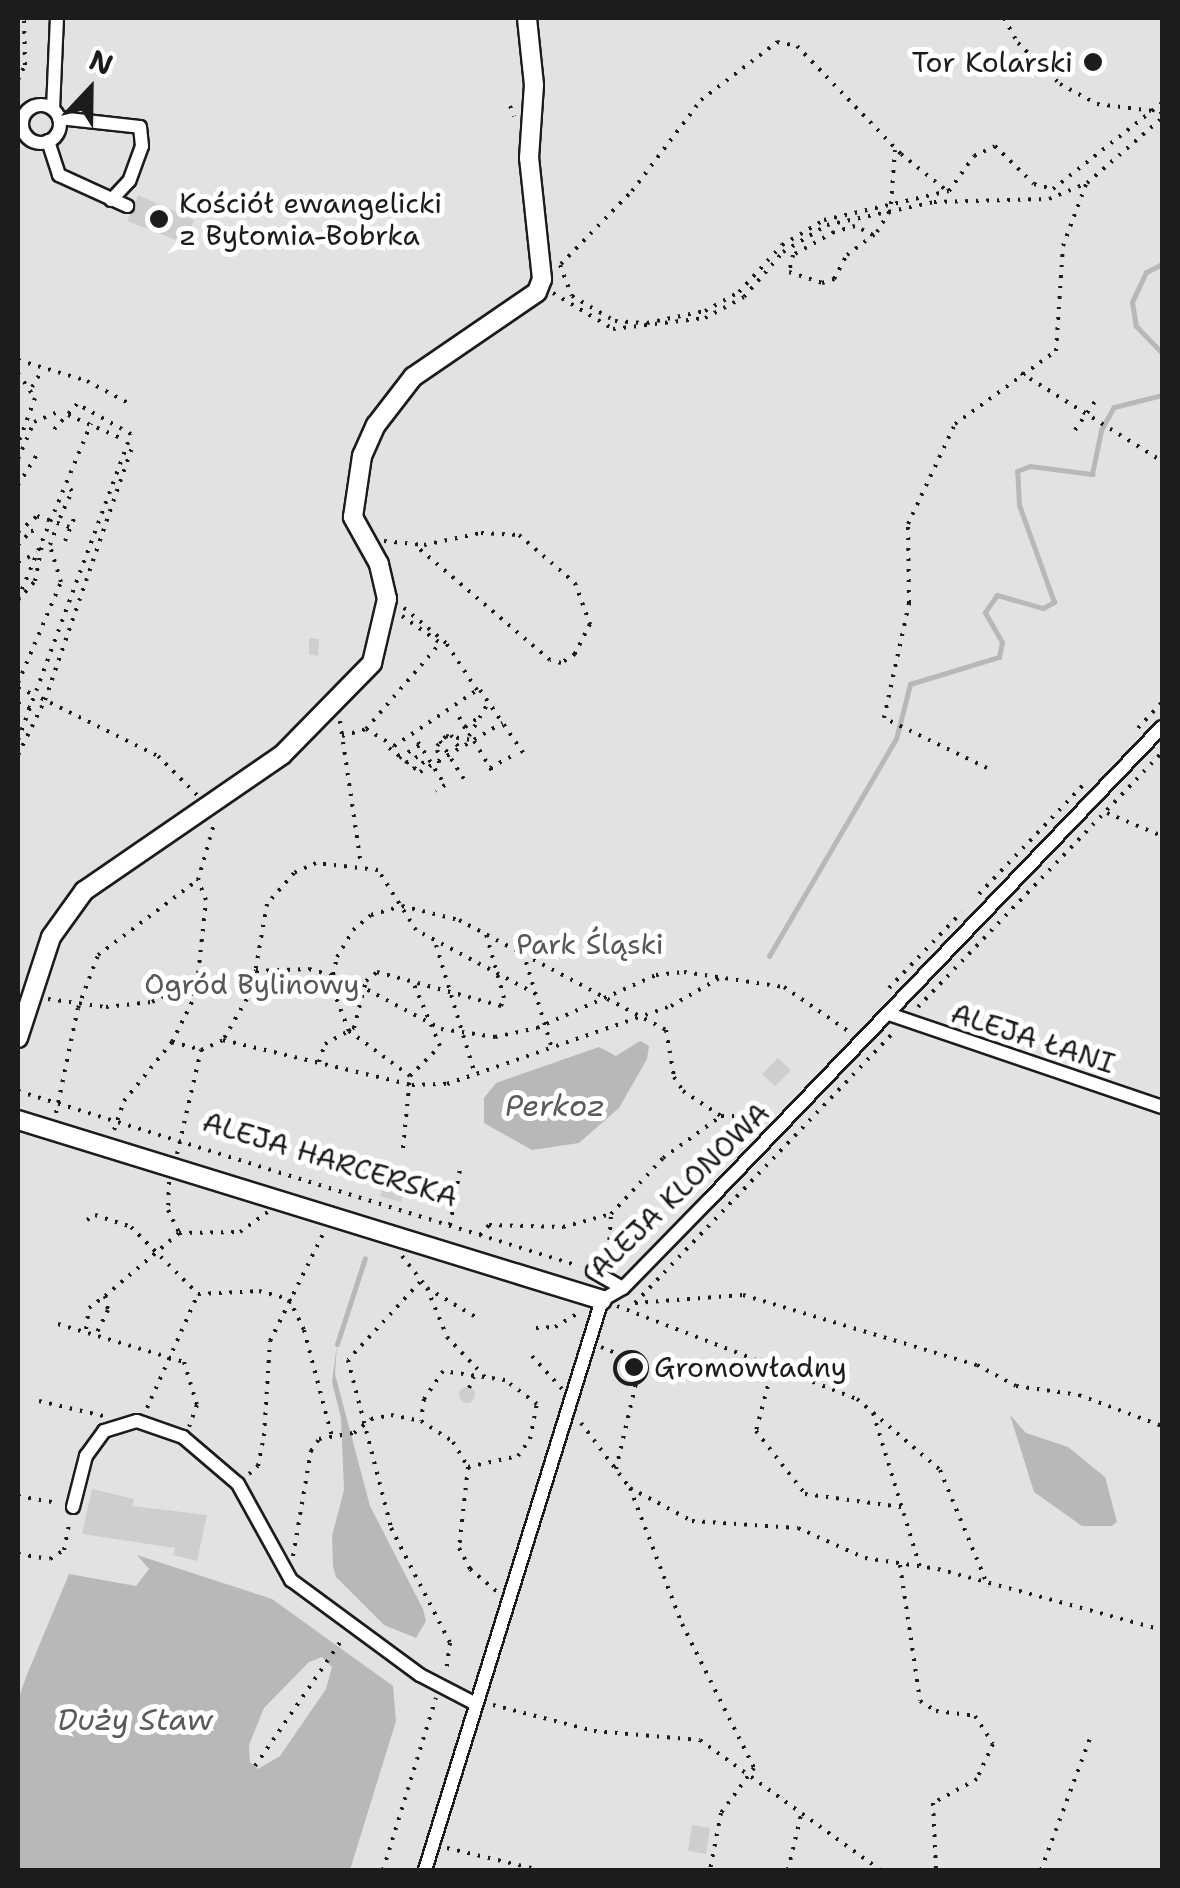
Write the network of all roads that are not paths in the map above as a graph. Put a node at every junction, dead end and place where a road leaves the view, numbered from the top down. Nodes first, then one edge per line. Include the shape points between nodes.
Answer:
1 (57, 18) edge
2 (526, 18) edge
3 (56, 114) junction
4 (20, 122) edge
5 (48, 142) junction
6 (111, 200) junction
7 (126, 206) dead end
8 (1162, 727) edge
9 (889, 1014) junction
10 (18, 1038) edge
11 (1162, 1107) edge
12 (18, 1120) edge
13 (592, 1270) road end
14 (623, 1288) junction
15 (602, 1300) junction
16 (73, 1507) dead end
17 (474, 1703) junction
18 (424, 1870) edge

1 - 3 street
2 - 10 street via 534,86 529,158 544,292 413,377 376,424 362,456 352,517 393,603 372,663 296,744 84,891 52,937
3 - 4 street via 37,105
3 - 5 street
3 - 6 street via 140,128 142,146 129,181
4 - 5 street via 33,142
5 - 6 street via 60,175
6 - 7 street
8 - 9 street, ALEJA KLONOWA
9 - 11 street, ALEJA ŁANI
9 - 14 street, ALEJA KLONOWA
12 - 15 street, ALEJA HARCERSKA
13 - 14 street
14 - 15 street, ALEJA KLONOWA
15 - 17 street, ALEJA KLONOWA
16 - 17 street via 94,1441 133,1422 199,1446 238,1484 290,1580 439,1688
17 - 18 street, ALEJA KLONOWA

